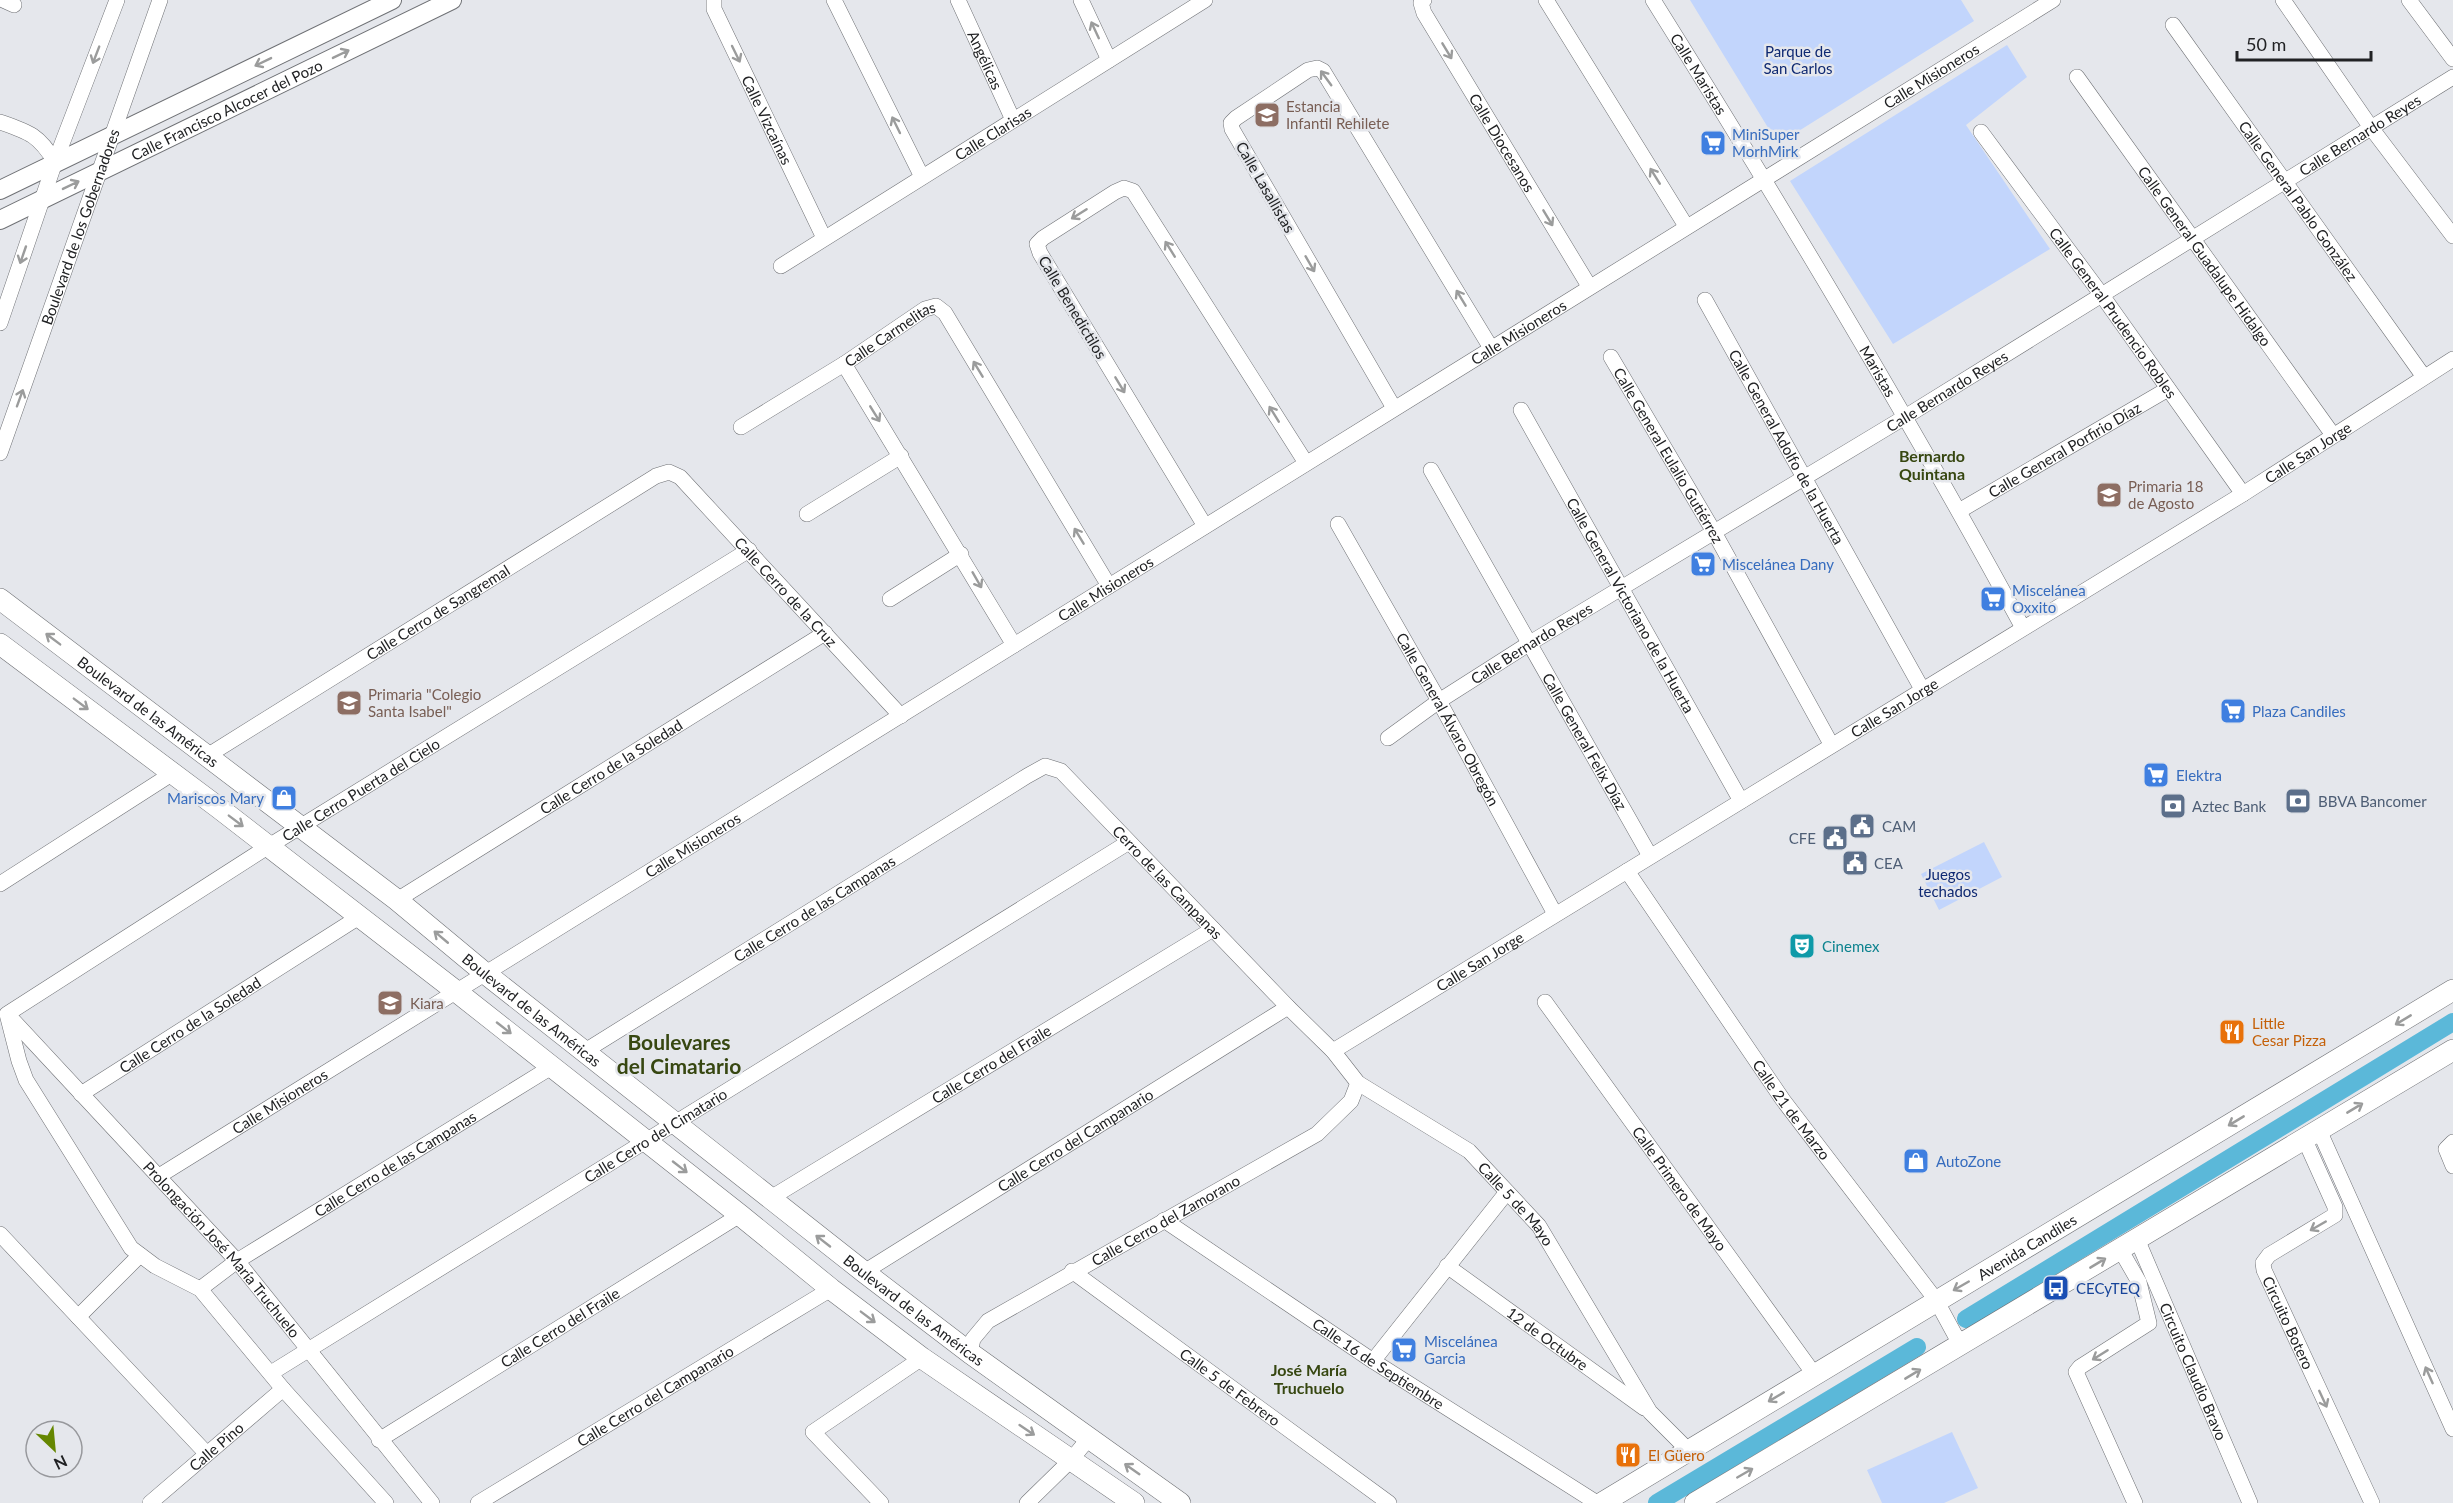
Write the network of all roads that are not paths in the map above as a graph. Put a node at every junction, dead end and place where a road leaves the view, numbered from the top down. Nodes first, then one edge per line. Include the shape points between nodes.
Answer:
1 (117, 0) edge
2 (160, 0) edge
3 (392, 0) edge
4 (452, 0) edge
5 (714, 0) edge
6 (834, 0) edge
7 (958, 0) edge
8 (1081, 0) edge
9 (1205, 0) edge
10 (1424, 0) edge
11 (1546, 0) edge
12 (1653, 0) edge
13 (2283, 0) edge
14 (2409, 0) edge
15 (2046, 2) edge
16 (2174, 25) dead end
17 (2453, 59) edge
18 (1109, 60) junction
19 (2077, 77) dead end
20 (2453, 77) edge
21 (1013, 120) junction
22 (0, 122) edge
23 (2372, 129) junction
24 (1981, 132) dead end
25 (112, 135) junction
26 (56, 162) junction
27 (100, 171) junction
28 (922, 177) junction
29 (1764, 178) junction
30 (2286, 181) junction
31 (0, 190) edge
32 (42, 199) junction
33 (0, 220) edge
34 (1686, 226) junction
35 (2453, 236) edge
36 (2192, 237) junction
37 (824, 238) junction
38 (781, 266) dead end
39 (1589, 286) junction
40 (2101, 294) junction
41 (1705, 300) dead end
42 (0, 323) edge
43 (1491, 348) junction
44 (1611, 357) dead end
45 (2453, 359) edge
46 (844, 364) junction
47 (2424, 377) junction
48 (2168, 389) junction
49 (1394, 408) junction
50 (1521, 410) dead end
51 (1905, 417) junction
52 (741, 427) dead end
53 (2333, 435) junction
54 (0, 453) edge
55 (901, 456) junction
56 (1306, 463) junction
57 (1431, 470) dead end
58 (669, 472) joint
59 (1804, 478) junction
60 (2243, 494) junction
61 (1959, 511) junction
62 (807, 514) dead end
63 (1338, 524) dead end
64 (1205, 526) junction
65 (1714, 532) junction
66 (749, 550) junction
67 (961, 554) junction
68 (1109, 586) junction
69 (1621, 589) junction
70 (0, 599) edge
71 (890, 599) dead end
72 (2023, 628) junction
73 (825, 633) junction
74 (1530, 643) junction
75 (0, 644) edge
76 (1014, 645) junction
77 (1922, 689) junction
78 (1439, 701) junction
79 (901, 716) junction
80 (1388, 738) dead end
81 (1831, 744) junction
82 (207, 756) junction
83 (1045, 766) joint
84 (173, 773) junction
85 (1741, 801) junction
86 (300, 826) junction
87 (1129, 842) junction
88 (269, 846) junction
89 (1650, 856) junction
90 (1627, 871) junction
91 (0, 884) edge
92 (397, 900) junction
93 (1555, 914) junction
94 (358, 917) junction
95 (1213, 929) junction
96 (486, 974) junction
97 (2453, 990) edge
98 (457, 992) junction
99 (1545, 1002) dead end
100 (1288, 1007) junction
101 (4, 1011) edge
102 (2453, 1050) edge
103 (585, 1051) junction
104 (1333, 1051) junction
105 (553, 1066) junction
106 (1358, 1083) junction
107 (81, 1094) junction
108 (676, 1124) junction
109 (2312, 1134) junction
110 (647, 1141) junction
111 (2453, 1142) edge
112 (2453, 1166) edge
113 (159, 1176) junction
114 (1507, 1192) junction
115 (769, 1199) junction
116 (740, 1215) junction
117 (1164, 1220) junction
118 (0, 1234) edge
119 (2129, 1244) junction
120 (140, 1255) junction
121 (237, 1262) junction
122 (1447, 1266) junction
123 (1072, 1271) junction
124 (864, 1272) junction
125 (200, 1289) junction
126 (831, 1289) junction
127 (1940, 1307) junction
128 (78, 1317) junction
129 (1959, 1339) junction
130 (308, 1351) junction
131 (970, 1353) junction
132 (922, 1358) junction
133 (1373, 1361) junction
134 (271, 1372) junction
135 (1814, 1374) junction
136 (283, 1389) junction
137 (1650, 1412) junction
138 (2453, 1429) edge
139 (1089, 1438) junction
140 (379, 1440) junction
141 (1688, 1450) junction
142 (207, 1454) junction
143 (1071, 1460) junction
144 (152, 1502) edge
145 (386, 1503) edge
146 (432, 1503) edge
147 (478, 1503) edge
148 (881, 1503) edge
149 (1027, 1503) edge
150 (1134, 1503) edge
151 (1180, 1503) edge
152 (1389, 1503) edge
153 (1597, 1503) edge
154 (1602, 1503) edge
155 (1695, 1503) edge
156 (2135, 1503) edge
157 (2250, 1503) edge
158 (2372, 1503) edge

1 -> 26 street
2 - 25 street, Boulevard de los Gobernadores
3 -> 25 street, Calle Francisco Alcocer del Pozo
27 -> 4 street, Calle Francisco Alcocer del Pozo
5 -> 37 street, Calle Vizcaínas via 714,9
28 -> 6 street
7 - 21 street, Angélicas
18 -> 8 street
9 - 18 street, Calle Clarisas
10 -> 39 street, Calle Diocesanos via 1424,13
34 -> 11 street
12 - 29 street, Calle Maristas
13 - 23 street
14 - 17 street
15 - 29 street, Calle Misioneros
16 - 30 street, Calle General Pablo González
18 - 21 street, Calle Clarisas
19 - 36 street, Calle General Guadalupe Hidalgo
20 - 23 street, Calle Bernardo Reyes
21 - 28 street, Calle Clarisas
22 - 26 street via 26,131 45,145
23 - 30 street, Calle Bernardo Reyes
23 - 35 street
24 - 40 street, Calle General Prudencio Robles
25 - 26 street, Calle Francisco Alcocer del Pozo
25 - 27 street, Boulevard de los Gobernadores
26 - 31 street, Calle Francisco Alcocer del Pozo
26 - 32 street
32 -> 27 street, Calle Francisco Alcocer del Pozo
54 -> 27 street, Boulevard de los Gobernadores
28 - 37 street, Calle Clarisas
29 - 34 street, Calle Misioneros
29 - 51 street, Maristas
30 - 36 street, Calle Bernardo Reyes
30 - 47 street, Calle General Pablo González
32 - 33 street, Calle Francisco Alcocer del Pozo
32 -> 42 street
34 - 39 street, Calle Misioneros
36 - 40 street, Calle Bernardo Reyes
36 - 53 street, Calle General Guadalupe Hidalgo
37 - 38 street, Calle Clarisas
39 - 43 street, Calle Misioneros
40 - 48 street, Calle General Prudencio Robles
40 - 51 street, Calle Bernardo Reyes
41 - 59 street, Calle General Adolfo de la Huerta
43 - 49 street, Calle Misioneros
43 -> 49 street, Calle Lasallistas via 1323,71 1308,70 1236,118 1232,129
44 - 65 street, Calle General Eulalio Gutiérrez
45 - 47 street, Calle San Jorge
46 - 52 street
46 -> 55 street, Calle Carmelitas
68 -> 46 street, Calle Carmelitas via 945,313 936,306 925,309
47 - 53 street, Calle San Jorge
48 - 60 street, Calle General Prudencio Robles
48 - 61 street, Calle General Porfirio Díaz
49 - 56 street, Calle Misioneros
50 - 69 street, Calle General Victoriano de la Huerta
51 - 59 street, Calle Bernardo Reyes
51 - 61 street, Maristas
53 - 60 street, Calle San Jorge
55 - 62 street
55 - 67 street, Calle Carmelitas
56 - 64 street, Calle Misioneros
56 -> 64 street, Calle Benedictilos via 1133,190 1115,192 1037,244
57 - 74 street, Calle General Felix Díaz
58 - 66 street, Calle Cerro de la Cruz via 680,477
58 - 82 street, Calle Cerro de Sangremal via 656,476
59 - 65 street, Calle Bernardo Reyes
59 - 77 street, Calle General Adolfo de la Huerta
60 - 72 street, Calle San Jorge
61 - 72 street, Maristas
63 - 78 street, Calle General Álvaro Obregón
64 - 68 street, Calle Misioneros
65 - 69 street, Calle Bernardo Reyes
65 - 81 street, Calle General Eulalio Gutiérrez
66 - 73 street, Calle Cerro de la Cruz
66 - 86 street, Calle Cerro Puerta del Cielo
67 - 71 street
67 -> 76 street, Calle Carmelitas
68 - 76 street, Calle Misioneros
69 - 74 street, Calle Bernardo Reyes
69 - 85 street, Calle General Victoriano de la Huerta
82 -> 70 main road, Boulevard de las Américas
72 - 77 street, Calle San Jorge
73 - 79 street, Calle Cerro de la Cruz
73 - 92 street, Calle Cerro de la Soledad
74 - 78 street, Calle Bernardo Reyes
74 - 89 street, Calle General Felix Díaz
75 -> 84 main road
76 - 79 street, Calle Misioneros
77 - 81 street, Calle San Jorge
78 - 80 street, Calle Bernardo Reyes
78 - 93 street, Calle General Álvaro Obregón
79 - 96 street, Calle Misioneros
81 - 85 street, Calle San Jorge
82 - 86 main road, Boulevard de las Américas
83 - 87 street, Cerro de las Campanas via 1061,771
83 - 103 street, Calle Cerro de las Campanas
84 -> 88 main road
84 - 91 street
85 - 89 street, Calle San Jorge
86 - 88 street, Calle Cerro Puerta del Cielo
86 - 92 main road, Boulevard de las Américas
87 - 95 street, Cerro de las Campanas
87 - 108 street, Calle Cerro del Cimatario
88 - 94 main road
88 - 101 street, Calle Cerro Puerta del Cielo
89 - 90 street, Calle San Jorge
90 - 93 street, Calle San Jorge
90 - 127 street, Calle 21 de Marzo via 1783,1100
96 -> 92 main road, Boulevard de las Américas
93 - 104 street, Calle San Jorge
94 - 98 main road
94 - 107 street, Calle Cerro de la Soledad
95 - 100 street, Cerro de las Campanas
95 - 115 street, Calle Cerro del Fraile
96 - 98 street, Calle Misioneros
96 - 103 main road, Boulevard de las Américas
97 -> 127 main road, Avenida Candiles
98 -> 105 main road
98 - 113 street, Calle Misioneros
99 - 135 street, Calle Primero de Mayo
100 - 104 street, Calle 5 de Mayo
100 - 124 street, Calle Cerro del Campanario
101 - 107 street, Prolongación José María Truchuelo
101 - 120 street via 26,1080 131,1248
109 -> 102 main road
103 - 108 main road, Boulevard de las Américas
104 - 106 street, Calle 5 de Mayo
105 - 110 main road
105 - 121 street, Calle Cerro de las Campanas
106 - 114 street, Calle 5 de Mayo via 1469,1151
106 - 117 street, Calle Cerro del Zamorano via 1351,1101 1317,1134
107 - 113 street, Prolongación José María Truchuelo
108 - 110 street, Calle Cerro del Cimatario
108 - 115 main road, Boulevard de las Américas
109 - 119 main road
138 -> 109 street
109 -> 158 street, Circuito Botero via 2335,1215 2269,1255 2263,1263 2264,1270
110 -> 116 main road
110 - 130 street, Calle Cerro del Cimatario
111 - 112 street via 2446,1149
113 - 121 street, Prolongación José María Truchuelo
114 - 122 street
114 - 137 street, Calle 5 de Mayo via 1539,1226
124 -> 115 main road, Boulevard de las Américas
116 - 126 main road
116 - 140 street, Calle Cerro del Fraile
117 - 123 street, Calle Cerro del Zamorano
117 - 133 street, Calle 16 de Septiembre
118 - 128 street
129 -> 119 main road
119 -> 156 street, Circuito Claudio Bravo via 2149,1323 2076,1372
119 - 157 street, Circuito Claudio Bravo
120 - 125 street
120 - 128 street
121 - 125 street, Calle Cerro de las Campanas
121 - 130 street, Prolongación José María Truchuelo
122 - 133 street
122 - 137 street, 12 de Octubre
123 - 131 street, Calle Cerro del Zamorano via 988,1321 973,1339
123 - 152 street, Calle 5 de Febrero
124 - 131 main road, Boulevard de las Américas
125 - 134 street
126 -> 132 main road
126 - 147 street, Calle Cerro del Campanario
127 - 129 street, Calle 21 de Marzo
127 - 135 main road, Avenida Candiles
128 - 142 street
155 -> 129 main road
130 - 134 street, Calle Cerro del Cimatario
130 - 140 street, Prolongación José María Truchuelo
131 - 139 main road, Boulevard de las Américas
132 -> 143 main road
132 - 148 street via 813,1432
133 - 153 street, Calle 16 de Septiembre
134 - 136 street
135 -> 141 main road, Avenida Candiles
136 - 142 street, Calle Pino
136 - 145 street
137 - 141 street, Calle 5 de Mayo
139 - 143 street
151 -> 139 main road, Boulevard de las Américas
140 - 146 street, Prolongación José María Truchuelo
141 - 154 main road, Avenida Candiles
142 - 144 street, Calle Pino
143 - 149 street
143 - 150 main road

